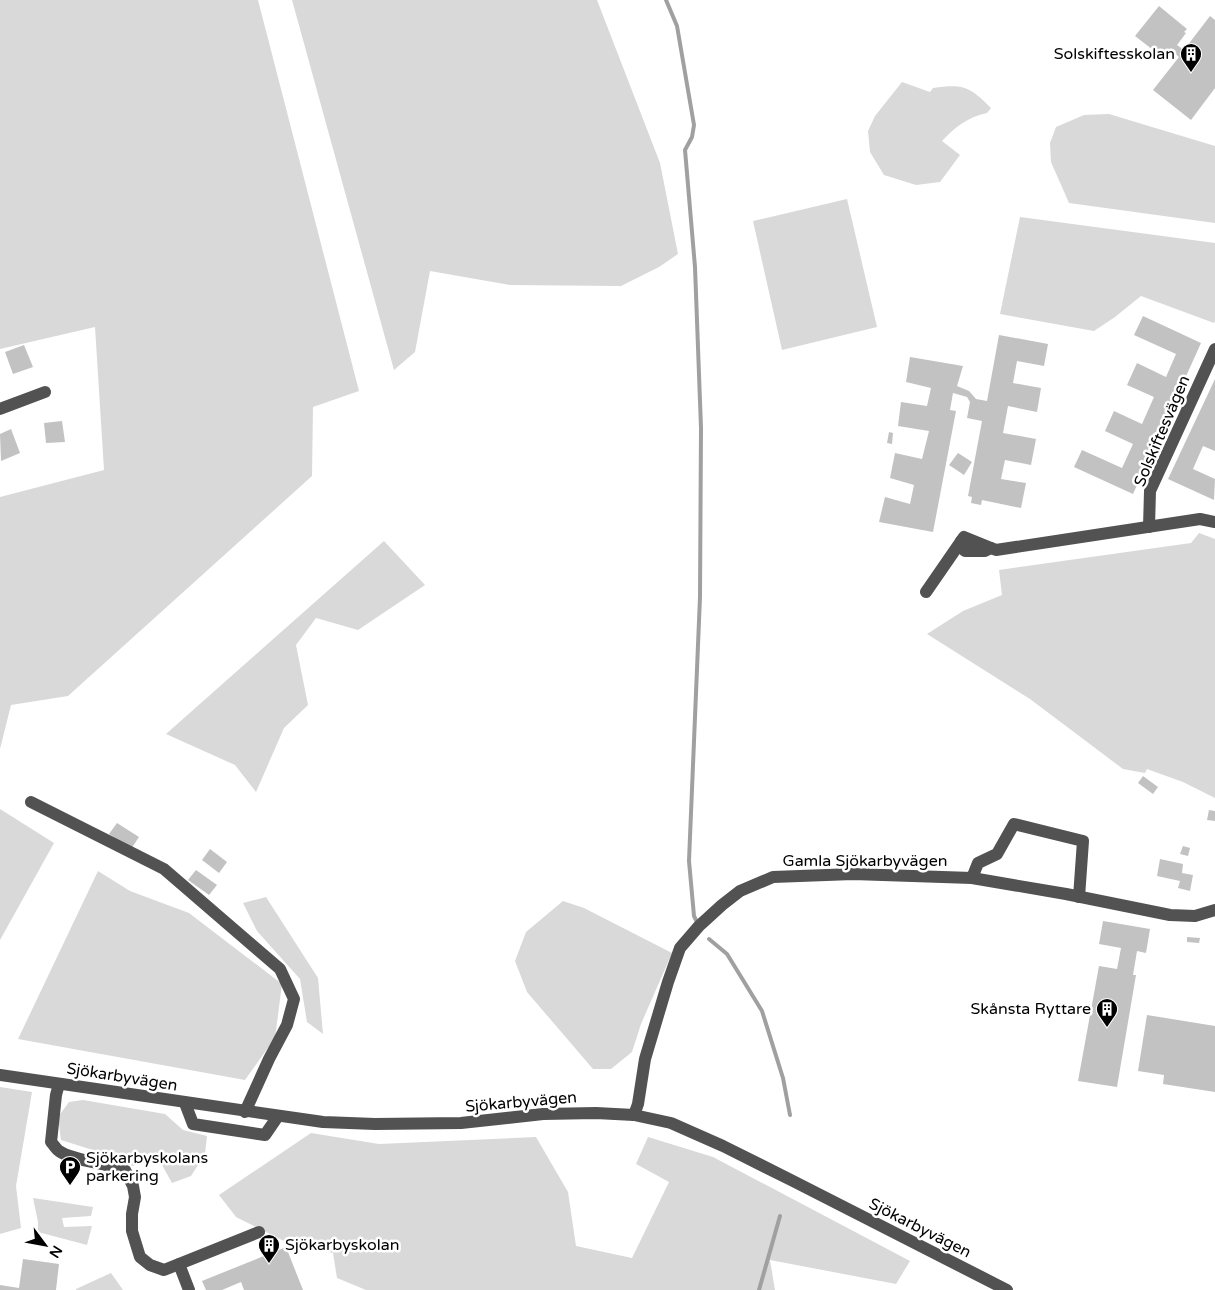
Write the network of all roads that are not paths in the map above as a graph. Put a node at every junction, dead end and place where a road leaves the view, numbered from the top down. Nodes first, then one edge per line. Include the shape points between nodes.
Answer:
1 (1215, 350) edge
2 (45, 392) dead end
3 (0, 409) edge
4 (1215, 522) edge
5 (1149, 527) junction
6 (926, 592) dead end
7 (32, 802) dead end
8 (972, 878) junction
9 (1079, 897) junction
10 (1215, 910) edge
11 (0, 1076) edge
12 (59, 1084) junction
13 (185, 1103) junction
14 (245, 1112) junction
15 (278, 1116) junction
16 (634, 1116) junction
17 (259, 1232) dead end
18 (179, 1264) junction
19 (189, 1290) edge
20 (1007, 1290) edge

1 - 5 street, Solskiftesvägen via 1150,491
2 - 3 street
4 - 5 street via 1200,520
5 - 6 street via 996,550 963,539
7 - 14 street via 164,869 280,969 294,999 287,1025
8 - 9 street, Gamla Sjökarbyvägen
8 - 9 street via 978,864 997,854 1014,824 1084,842
8 - 16 street, Gamla Sjökarbyvägen via 853,874 773,877 740,891 699,926 680,948 646,1059
9 - 10 street, Gamla Sjökarbyvägen via 1170,915 1195,916
11 - 12 street, Sjökarbyvägen
12 - 13 street, Sjökarbyvägen
12 - 18 street via 51,1142 66,1155 126,1170 135,1197 132,1231 140,1257 164,1270
13 - 14 street, Sjökarbyvägen
13 - 15 street via 193,1124 225,1130 265,1135
14 - 15 street, Sjökarbyvägen
15 - 16 street, Sjökarbyvägen via 375,1124 461,1123 543,1114
16 - 20 street, Sjökarbyvägen via 671,1123 723,1146
17 - 18 street
18 - 19 street

